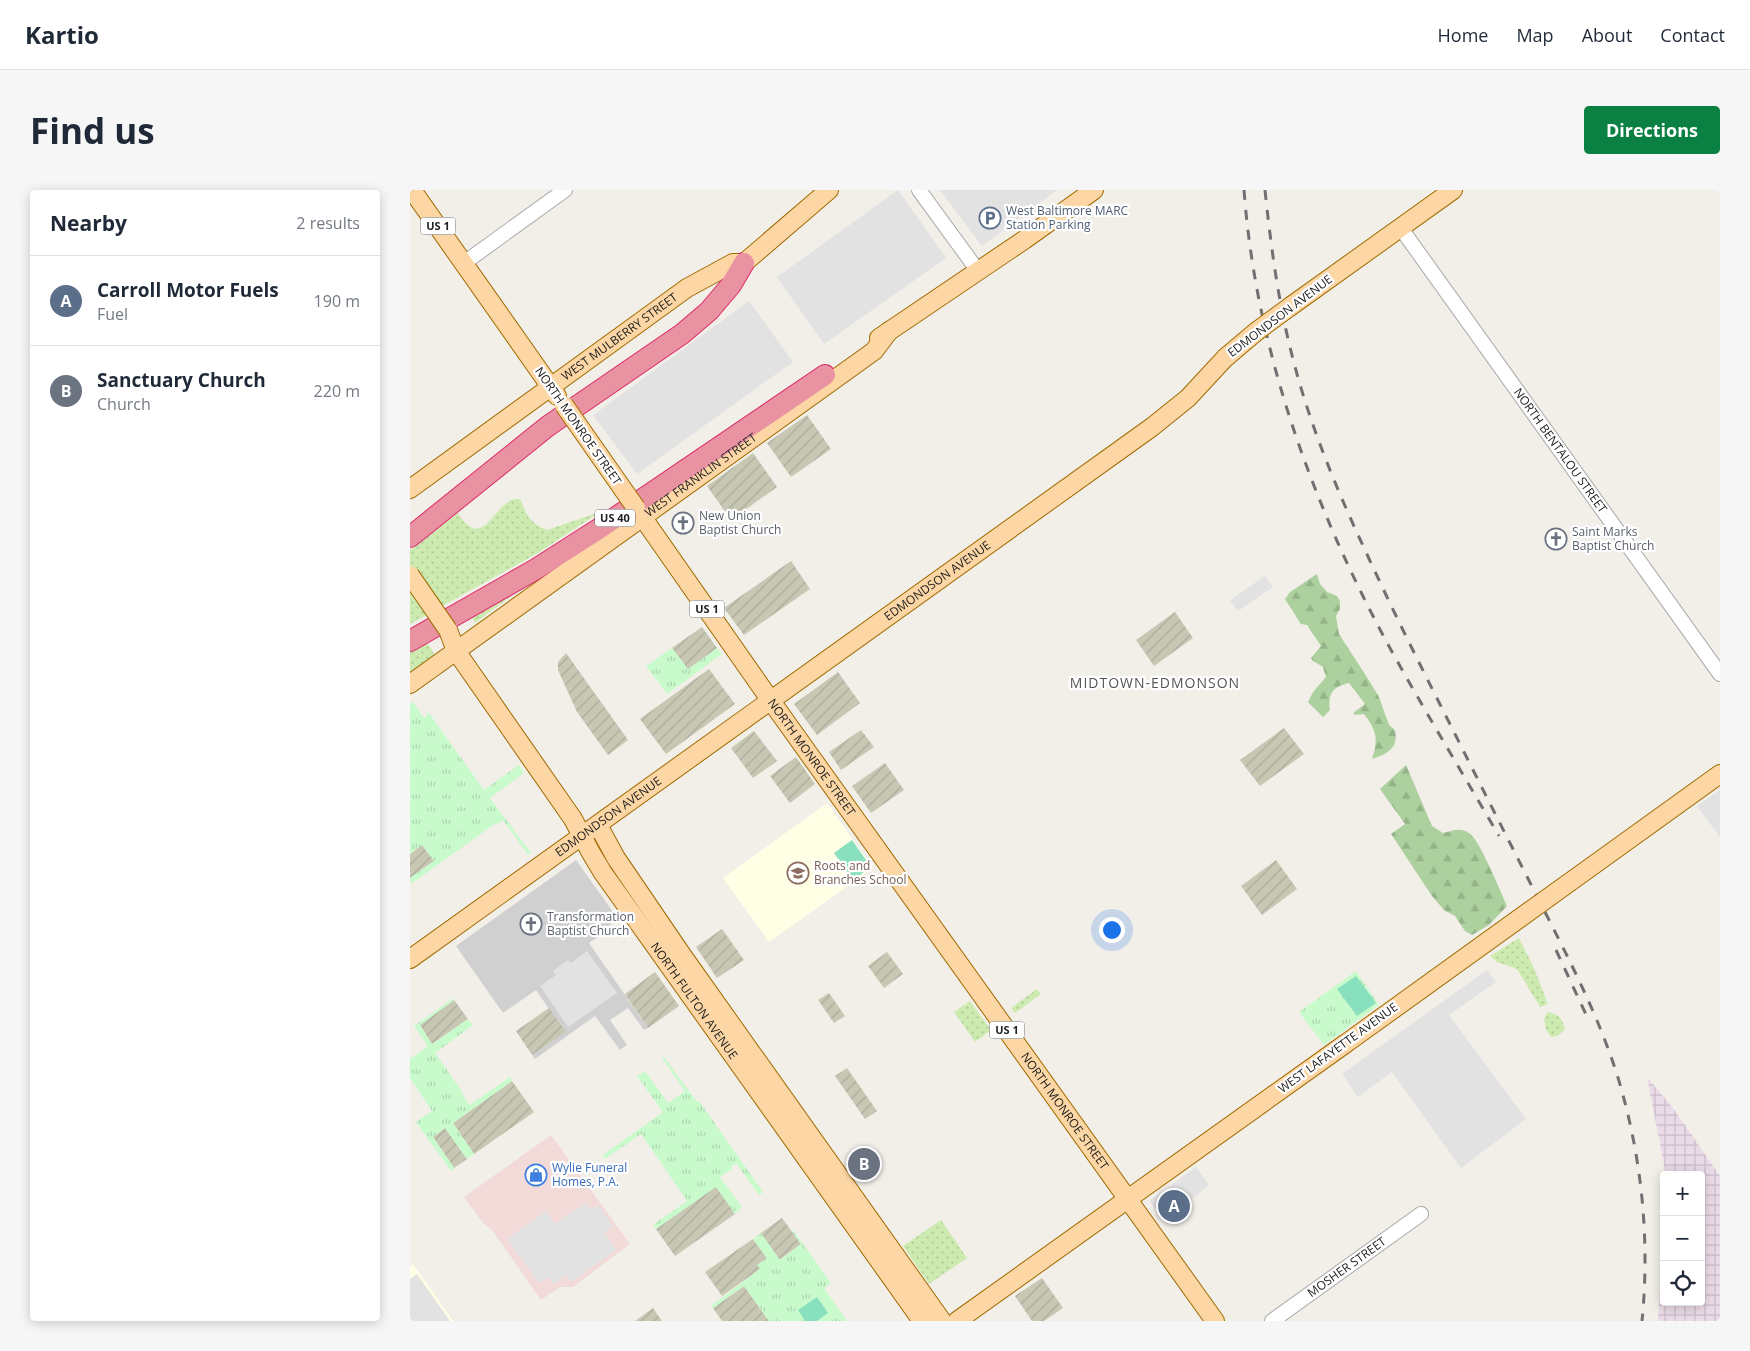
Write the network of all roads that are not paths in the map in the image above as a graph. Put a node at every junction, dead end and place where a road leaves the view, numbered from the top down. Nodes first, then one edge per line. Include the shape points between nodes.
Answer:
1 (412, 190) edge
2 (565, 190) edge
3 (829, 190) edge
4 (920, 190) edge
5 (1094, 190) edge
6 (1453, 190) edge
7 (1400, 227) junction
8 (464, 263) junction
9 (744, 263) junction
10 (978, 271) junction
11 (889, 331) junction
12 (825, 375) junction
13 (551, 387) junction
14 (410, 489) edge
15 (639, 512) junction
16 (410, 537) edge
17 (410, 575) edge
18 (410, 626) edge
19 (410, 641) edge
20 (456, 651) junction
21 (1720, 674) edge
22 (410, 684) edge
23 (771, 700) junction
24 (1720, 774) edge
25 (598, 825) junction
26 (582, 836) junction
27 (410, 959) edge
28 (1128, 1199) junction
29 (1421, 1214) dead end
30 (922, 1321) edge
31 (942, 1321) edge
32 (957, 1321) edge
33 (1215, 1321) edge
34 (1272, 1321) edge

1 - 8 main road, NORTH MONROE STREET / US 1
2 - 8 street
3 - 9 main road, WEST MULBERRY STREET
4 - 10 street
5 - 10 main road, WEST FRANKLIN STREET / US 40
6 - 7 main road, EDMONDSON AVENUE
7 - 21 street, NORTH BENTALOU STREET
7 - 23 main road, EDMONDSON AVENUE, bridge via 1256,331 1225,358 1188,398 1152,427
8 - 13 main road, NORTH MONROE STREET / US 1
9 - 13 main road, WEST MULBERRY STREET via 733,263 687,288
9 - 16 highway via 709,311 682,334 548,426
10 - 11 main road, WEST FRANKLIN STREET / US 40
11 - 12 main road, WEST FRANKLIN STREET / US 40
11 - 15 main road, WEST FRANKLIN STREET via 874,352
12 - 18 highway via 806,380 528,564
12 - 19 highway, US 40 via 597,530
13 - 14 main road, WEST MULBERRY STREET
13 - 15 main road, NORTH MONROE STREET / US 1, bridge
15 - 20 main road, WEST FRANKLIN STREET
15 - 23 main road, NORTH MONROE STREET / US 1
17 - 20 main road, NORTH FULTON AVENUE, bridge via 448,630
20 - 22 main road, WEST FRANKLIN STREET
20 - 26 main road, NORTH FULTON AVENUE
23 - 25 main road, EDMONDSON AVENUE
23 - 28 main road, NORTH MONROE STREET / US 1
24 - 28 main road, WEST LAFAYETTE AVENUE, bridge
25 - 26 main road, EDMONDSON AVENUE
25 - 31 main road, NORTH FULTON AVENUE via 616,858 673,942
26 - 27 main road, EDMONDSON AVENUE
26 - 30 main road, NORTH FULTON AVENUE via 603,873
28 - 32 main road, WEST LAFAYETTE AVENUE
28 - 33 main road, NORTH MONROE STREET / US 1
29 - 34 street, MOSHER STREET

